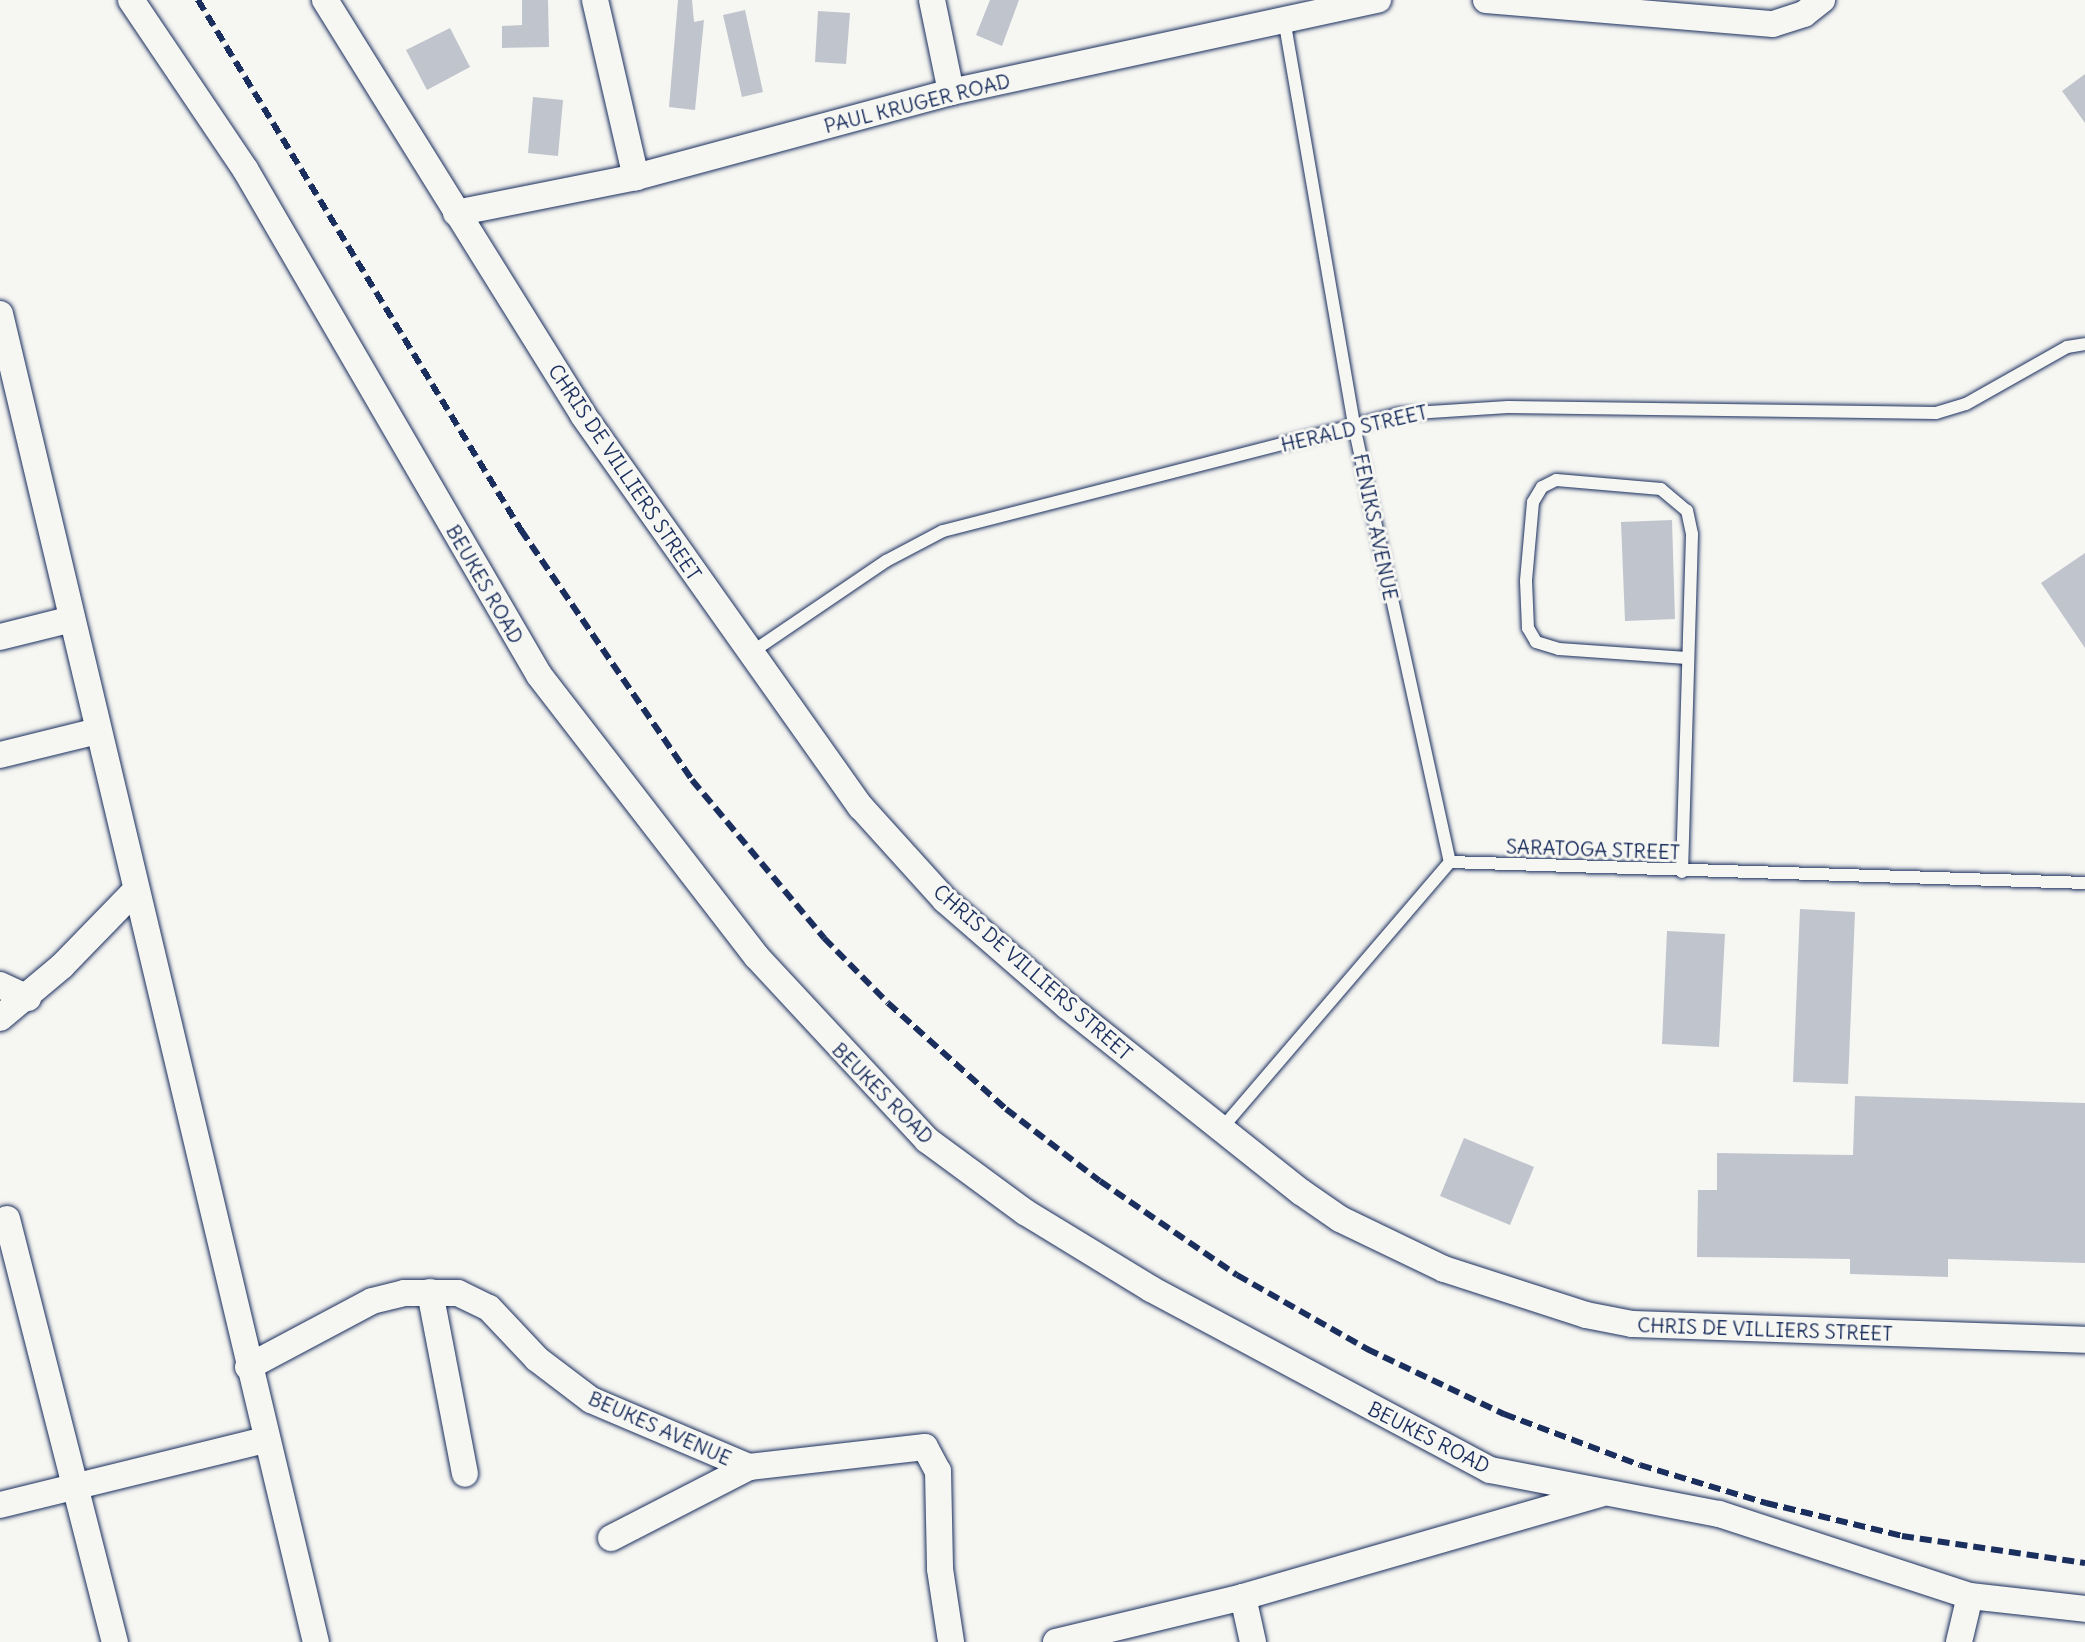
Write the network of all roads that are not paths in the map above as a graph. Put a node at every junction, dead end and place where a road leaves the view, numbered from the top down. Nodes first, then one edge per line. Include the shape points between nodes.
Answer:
1 (131, 0) edge
2 (325, 0) edge
3 (595, 0) edge
4 (932, 0) edge
5 (1378, 0) edge
6 (1486, 0) edge
7 (1822, 0) edge
8 (1283, 9) edge
9 (951, 92) junction
10 (636, 177) junction
11 (456, 213) junction
12 (0, 314) edge
13 (2085, 344) edge
14 (1354, 426) junction
15 (72, 619) junction
16 (0, 637) edge
17 (749, 654) junction
18 (1687, 658) junction
19 (98, 731) junction
20 (0, 755) edge
21 (1450, 862) junction
22 (1682, 872) junction
23 (2085, 883) edge
24 (136, 890) junction
25 (0, 985) edge
26 (28, 998) junction
27 (0, 1018) edge
28 (1222, 1128) junction
29 (7, 1219) dead end
30 (430, 1292) junction
31 (2085, 1340) edge
32 (248, 1367) junction
33 (265, 1440) junction
34 (749, 1467) junction
35 (465, 1474) dead end
36 (77, 1488) junction
37 (1607, 1492) junction
38 (0, 1505) edge
39 (611, 1538) dead end
40 (1970, 1596) junction
41 (1243, 1597) junction
42 (2085, 1609) edge
43 (115, 1642) edge
44 (316, 1642) edge
45 (951, 1642) edge
46 (1056, 1642) edge
47 (1253, 1642) edge
48 (1959, 1642) edge

1 - 37 street, BEUKES ROAD via 252,181 539,675 757,957 880,1093 974,1175 1151,1289 1490,1470
2 - 11 street, CHRIS DE VILLIERS STREET
3 - 10 street
4 - 9 street
5 - 8 street, PAUL KRUGER ROAD
6 - 7 street via 1773,24 1804,14
8 - 9 street, PAUL KRUGER ROAD
8 - 14 lane, FENIKS AVENUE
9 - 10 street, PAUL KRUGER ROAD
10 - 11 street, PAUL KRUGER ROAD
11 - 17 street, CHRIS DE VILLIERS STREET via 583,415
12 - 15 street
13 - 14 lane, HERALD STREET via 2067,347 1966,404 1936,413 1477,407 1412,412
14 - 17 lane, HERALD STREET via 943,531 886,561
14 - 21 lane, FENIKS AVENUE
15 - 16 street
15 - 19 street
17 - 28 street, CHRIS DE VILLIERS STREET via 861,807 945,900 1067,1006
18 - 18 lane via 1559,649 1536,642 1528,628 1526,581 1533,502 1542,487 1556,480 1643,486 1661,489 1680,502 1692,534
18 - 22 lane
19 - 20 street
19 - 24 street
21 - 22 lane, SARATOGA STREET
21 - 28 lane
22 - 23 lane, SARATOGA STREET
24 - 26 street
24 - 32 street
25 - 26 street
26 - 27 street
28 - 31 street, CHRIS DE VILLIERS STREET via 1340,1219 1395,1248 1586,1315 1688,1329
29 - 36 street
30 - 32 street, BEUKES AVENUE via 372,1301
30 - 34 street, BEUKES AVENUE via 474,1297 537,1359 591,1400
30 - 35 street
32 - 33 street
33 - 36 street
33 - 44 street
34 - 39 street
34 - 45 street, BEUKES AVENUE via 897,1447 930,1450 938,1471 940,1569
36 - 38 street
36 - 43 street
37 - 40 street, BEUKES ROAD via 1719,1514
37 - 41 street
40 - 42 street, BEUKES ROAD
40 - 48 street
41 - 46 street
41 - 47 street

